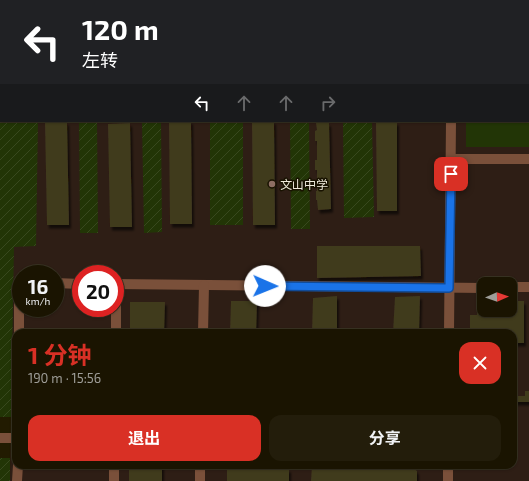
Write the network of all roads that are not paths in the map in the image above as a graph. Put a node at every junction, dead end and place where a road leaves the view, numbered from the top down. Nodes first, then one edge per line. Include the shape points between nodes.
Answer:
1 (451, 122) edge
2 (451, 159) junction
3 (529, 159) edge
4 (124, 284) edge
5 (204, 285) junction
6 (517, 287) edge
7 (529, 287) edge
8 (449, 288) junction
9 (477, 288) edge
10 (19, 317) edge
11 (116, 317) edge
12 (19, 329) edge
13 (116, 329) edge
14 (203, 329) edge
15 (449, 329) edge
16 (0, 438) edge
17 (12, 438) edge
18 (18, 469) edge
19 (114, 469) edge
20 (200, 469) edge
21 (448, 469) edge
22 (17, 481) edge
23 (114, 481) edge
24 (200, 481) edge
25 (448, 481) edge

1 - 2 lane
2 - 3 lane
2 - 8 lane
4 - 5 lane
5 - 8 lane
5 - 14 lane
6 - 7 lane
8 - 9 lane
8 - 15 lane
10 - 12 lane
11 - 13 lane
16 - 17 lane
18 - 22 lane
19 - 23 lane
20 - 24 lane
21 - 25 lane

